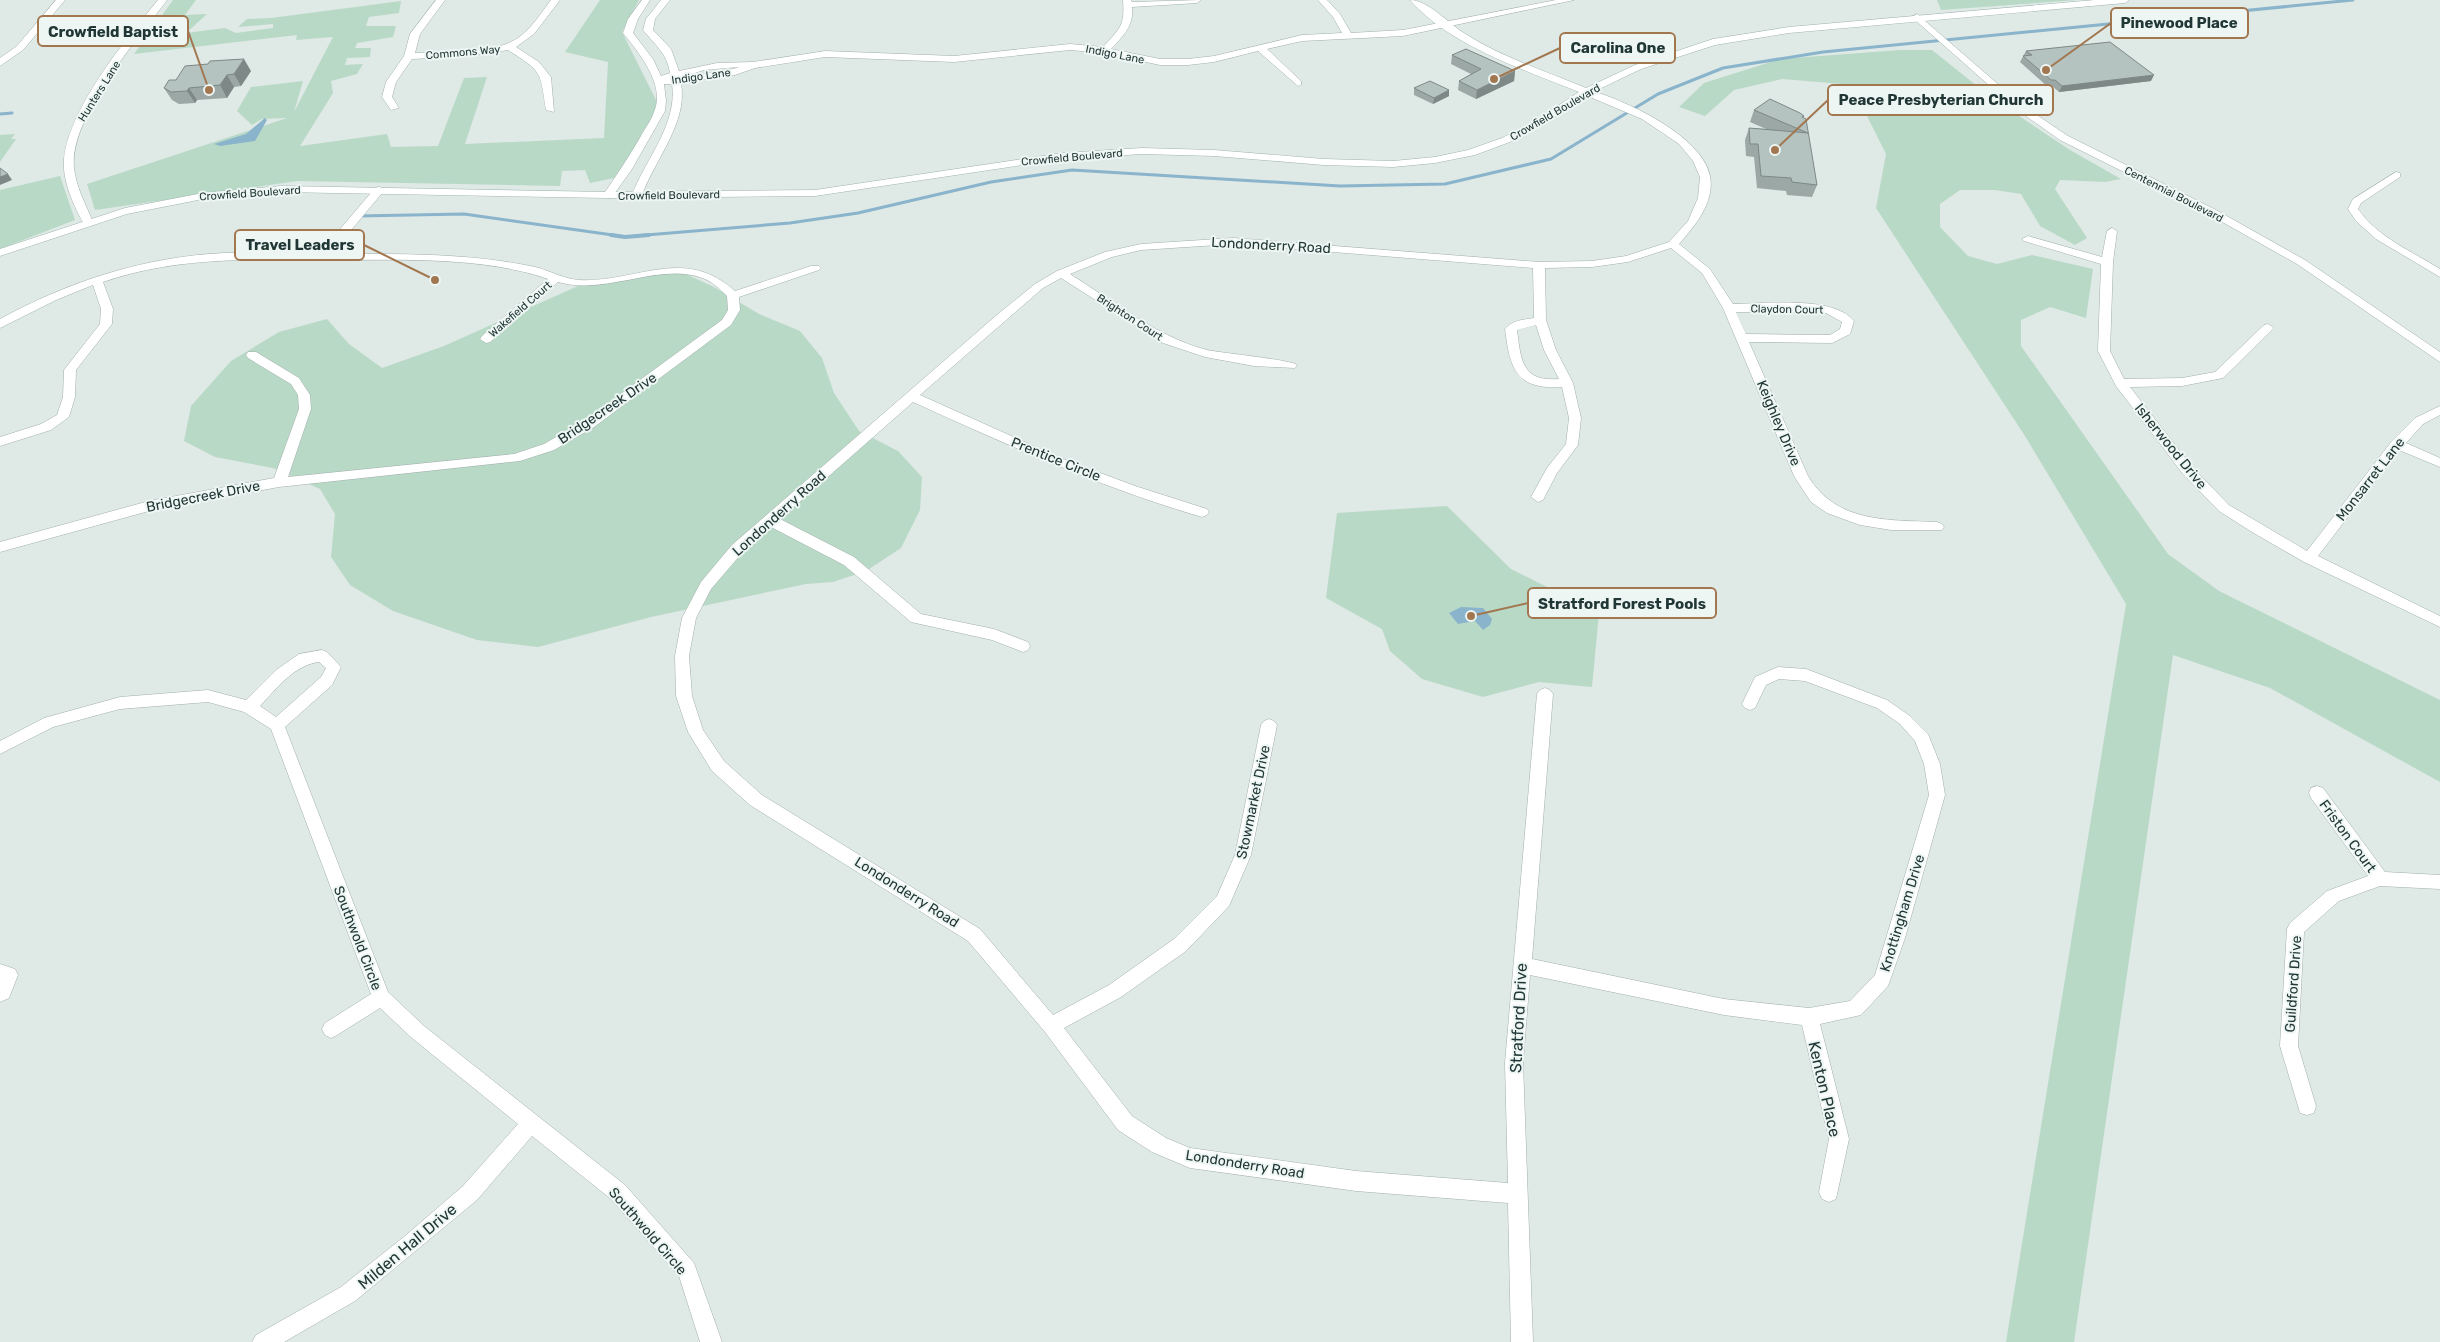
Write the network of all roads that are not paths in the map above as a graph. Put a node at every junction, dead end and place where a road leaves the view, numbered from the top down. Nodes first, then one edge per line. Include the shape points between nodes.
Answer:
1 (61, 0) edge
2 (163, 0) edge
3 (441, 0) edge
4 (556, 0) edge
5 (646, 0) edge
6 (666, 0) edge
7 (1197, 0) edge
8 (1322, 0) edge
9 (1414, 0) edge
10 (1530, 0) edge
11 (1570, 0) edge
12 (2125, 0) edge
13 (1127, 2) edge
14 (1538, 7) junction
15 (1917, 17) junction
16 (1445, 25) junction
17 (1347, 35) junction
18 (510, 47) junction
19 (1259, 47) junction
20 (1105, 50) junction
21 (409, 56) junction
22 (1160, 62) junction
23 (0, 63) edge
24 (1156, 73) dead end
25 (676, 78) junction
26 (657, 81) junction
27 (1298, 84) dead end
28 (1586, 92) junction
29 (394, 108) dead end
30 (551, 110) dead end
31 (2396, 175) dead end
32 (379, 190) junction
33 (608, 195) junction
34 (637, 195) junction
35 (88, 222) junction
36 (2112, 231) dead end
37 (2028, 239) dead end
38 (1673, 244) junction
39 (0, 253) edge
40 (322, 257) junction
41 (2107, 262) junction
42 (1539, 265) junction
43 (815, 268) dead end
44 (1061, 273) junction
45 (2440, 274) edge
46 (554, 279) junction
47 (96, 280) junction
48 (733, 295) junction
49 (1729, 308) junction
50 (1540, 320) junction
51 (0, 324) edge
52 (2268, 328) dead end
53 (1744, 338) junction
54 (486, 339) dead end
55 (252, 355) dead end
56 (2440, 358) edge
57 (1291, 366) dead end
58 (2120, 383) junction
59 (1567, 384) junction
60 (913, 396) junction
61 (2440, 410) edge
62 (0, 442) edge
63 (2397, 444) junction
64 (2440, 463) edge
65 (279, 482) junction
66 (1538, 497) dead end
67 (1202, 512) dead end
68 (770, 520) junction
69 (1937, 527) dead end
70 (0, 547) edge
71 (2309, 558) junction
72 (2440, 622) edge
73 (1023, 646) dead end
74 (1545, 694) dead end
75 (1750, 704) dead end
76 (248, 707) junction
77 (1269, 724) dead end
78 (277, 725) junction
79 (0, 748) edge
80 (2317, 793) dead end
81 (2380, 880) junction
82 (2440, 882) edge
83 (1521, 965) junction
84 (0, 972) edge
85 (0, 994) edge
86 (381, 996) junction
87 (1809, 1016) junction
88 (1050, 1026) junction
89 (331, 1029) dead end
90 (2307, 1106) dead end
91 (530, 1124) junction
92 (1829, 1192) dead end
93 (1517, 1194) junction
94 (263, 1342) edge
95 (711, 1342) edge
96 (1522, 1342) edge

1 - 23 street via 20,48
2 - 35 street, Hunters Lane via 140,27 76,128 70,152 70,176
3 - 21 street via 415,34
4 - 18 street, Commons Way via 534,29
5 - 26 street via 628,33 650,59
6 - 25 street via 651,20 648,30 670,54
7 - 13 street
8 - 17 street via 1342,22
9 - 16 street, Londonderry Road
10 - 14 street
11 - 14 street, Indigo Lane
12 - 15 street, Crowfield Boulevard
13 - 20 street via 1129,18
14 - 16 street, Indigo Lane
15 - 28 street, Crowfield Boulevard via 1789,30 1713,42 1638,67
15 - 56 street, Centennial Boulevard via 2019,107 2064,138 2212,212 2301,262
16 - 17 street, Indigo Lane via 1403,33
16 - 28 street, Londonderry Road via 1480,48
17 - 19 street, Indigo Lane via 1302,38
18 - 21 street, Commons Way
18 - 30 street via 536,64 546,77
19 - 22 street, Indigo Lane via 1214,58
19 - 27 street
20 - 22 street, Indigo Lane
20 - 25 street, Indigo Lane via 1070,46 954,59 825,54 753,65 736,63
21 - 29 street via 391,82 387,97
22 - 24 street
25 - 26 street, Indigo Lane
25 - 34 street via 679,100 674,121
26 - 33 street via 662,102 660,111
28 - 34 street, Crowfield Boulevard via 1506,140 1435,160 1393,164 1324,162 1142,151 1063,156 815,193
28 - 38 street, Londonderry Road via 1646,117 1683,142 1698,160 1705,177 1703,198 1693,222
31 - 45 street via 2357,201 2353,209 2359,221 2373,232
32 - 33 street, Crowfield Boulevard
32 - 35 street, Crowfield Boulevard via 281,189 203,196 125,211
32 - 40 street
33 - 34 street, Crowfield Boulevard
35 - 39 street, Crowfield Boulevard
36 - 41 street, Isherwood Drive
37 - 41 street
38 - 42 street, Londonderry Road via 1628,259 1592,264
38 - 49 street, Keighley Drive via 1706,271
40 - 46 street via 453,260 525,268
40 - 47 street via 179,259
41 - 58 street, Isherwood Drive via 2104,351
42 - 44 street, Londonderry Road via 1233,241 1141,247 1109,254
42 - 50 street
43 - 48 street
44 - 57 street, Brighton Court via 1167,340 1205,353
44 - 60 street, Londonderry Road via 1039,286
46 - 48 street via 606,284 681,269 707,275
46 - 54 street, Wakefield Court
47 - 51 street via 35,304
47 - 62 street via 107,309 106,324 70,370 70,397 63,417 46,427
48 - 65 street, Bridgecreek Drive via 734,310 727,322 589,424 549,447 515,458
49 - 53 street, Keighley Drive
49 - 53 street, Claydon Court via 1815,308 1829,310 1848,321 1846,331 1832,339
50 - 59 street
50 - 59 street via 1516,325 1511,330 1518,366 1527,379 1540,384
52 - 58 street via 2219,375 2182,382
53 - 69 street, Keighley Drive via 1801,476 1817,500 1842,515 1877,524
55 - 65 street via 295,381 304,395 305,409
58 - 71 street, Isherwood Drive via 2188,471 2224,508
59 - 66 street via 1575,418 1572,445 1552,471
60 - 67 street, Prentice Circle via 1052,460
60 - 68 street, Londonderry Road
61 - 63 street, Monsarret Lane via 2420,421
63 - 64 street
63 - 71 street, Monsarret Lane
65 - 70 street, Bridgecreek Drive via 149,506
68 - 73 street via 848,561 916,618 994,635
68 - 88 street, Londonderry Road via 737,549 706,586 689,618 682,656 684,696 696,732 718,766 756,800 974,935
71 - 72 street, Isherwood Drive
74 - 83 street, Stratford Drive
75 - 87 street, Knottingham Drive via 1760,681 1778,673 1806,675 1882,704 1905,720 1922,738 1932,764 1937,794 1882,980 1855,1009
76 - 78 street
76 - 78 street via 281,674 304,658 322,656 334,668 328,681
76 - 79 street via 208,696 120,703 49,722
77 - 88 street, Stowmarket Drive via 1243,855 1223,900 1180,945 1124,986
78 - 86 street, Southwold Circle
80 - 81 street, Friston Court
81 - 82 street, Guildford Drive
81 - 90 street, Guildford Drive via 2333,896 2296,929 2289,1046
83 - 87 street, Knottingham Drive via 1724,1006
83 - 93 street, Stratford Drive via 1514,1063
84 - 85 street via 9,975
86 - 89 street
86 - 91 street, Southwold Circle via 418,1032
87 - 92 street, Kenton Place via 1839,1138
88 - 93 street, Londonderry Road via 1125,1123 1158,1145 1190,1158 1356,1181
91 - 94 street, Milden Hall Drive via 470,1192 412,1243 348,1294
91 - 95 street, Southwold Circle via 618,1192 687,1270
93 - 96 street, Stratford Drive

